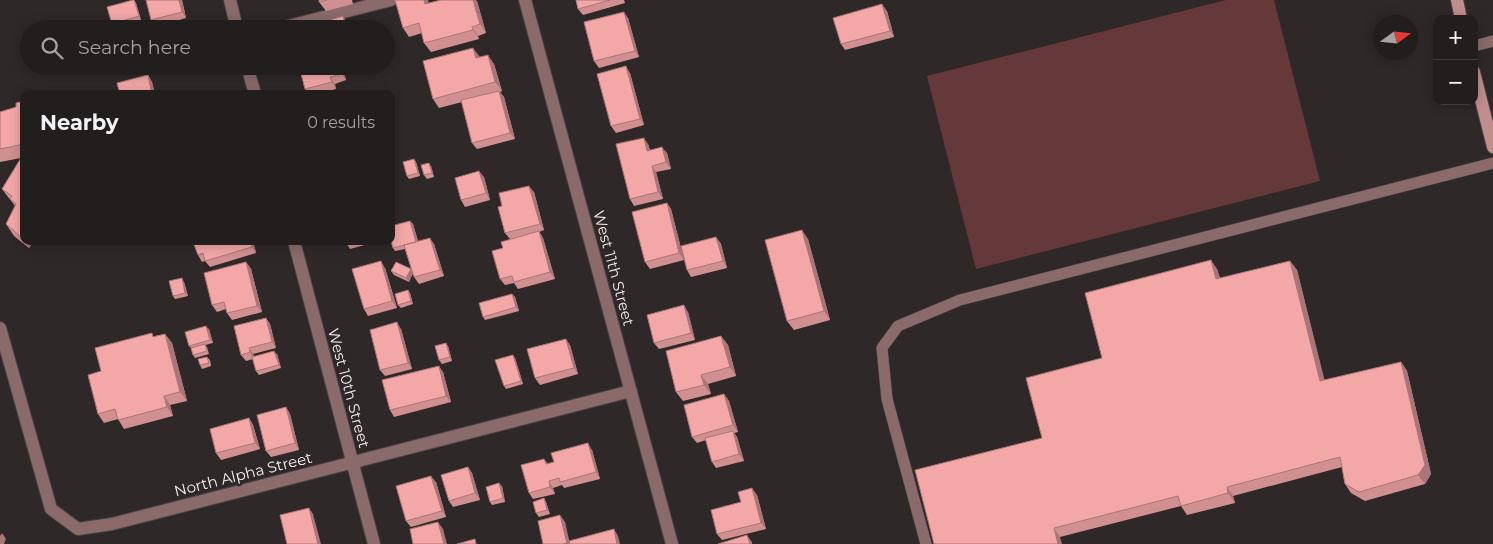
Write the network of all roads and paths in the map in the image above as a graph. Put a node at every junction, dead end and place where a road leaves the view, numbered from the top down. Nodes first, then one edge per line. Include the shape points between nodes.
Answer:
1 (230, 0) edge
2 (391, 0) edge
3 (525, 0) edge
4 (1456, 0) edge
5 (1460, 15) edge
6 (235, 20) edge
7 (312, 20) edge
8 (1493, 41) edge
9 (1478, 45) edge
10 (249, 75) edge
11 (1478, 88) edge
12 (253, 90) edge
13 (1493, 147) edge
14 (1493, 163) edge
15 (295, 245) edge
16 (0, 328) edge
17 (630, 391) junction
18 (352, 464) junction
19 (374, 544) edge
20 (672, 544) edge
21 (926, 544) edge

1 - 6 street
2 - 7 street
3 - 17 street, West 11th Street
4 - 5 main road
8 - 9 lane
10 - 12 street
11 - 13 main road
14 - 21 lane via 960,300 898,326 882,348 887,399
15 - 18 street, West 10th Street
16 - 18 street, North Alpha Street via 51,509 78,529 112,524
17 - 18 street, North Alpha Street
17 - 20 street, West 11th Street
18 - 19 street, West 10th Street

